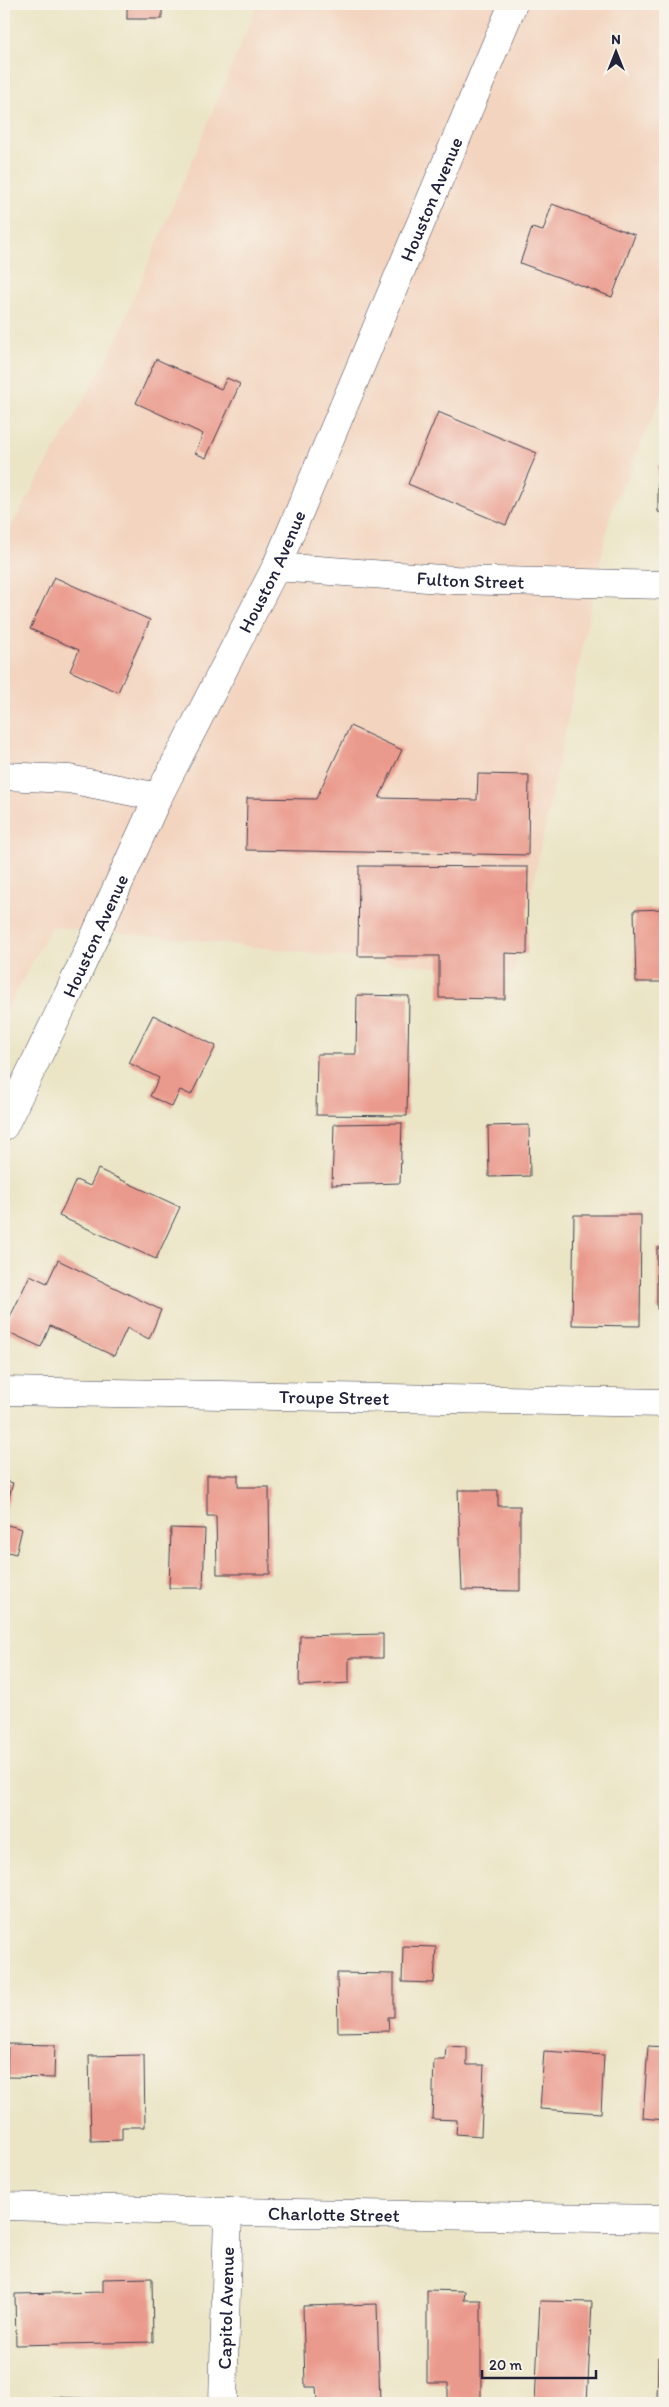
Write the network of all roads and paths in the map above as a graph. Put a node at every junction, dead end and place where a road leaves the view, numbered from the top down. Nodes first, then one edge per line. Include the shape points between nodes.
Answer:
1 (513, 4) edge
2 (276, 567) junction
3 (665, 585) edge
4 (4, 776) edge
5 (158, 797) junction
6 (4, 1126) edge
7 (4, 1391) edge
8 (665, 1403) edge
9 (4, 2206) edge
10 (228, 2212) junction
11 (665, 2219) edge
12 (223, 2403) edge

1 - 2 street, Houston Avenue
2 - 3 street, Fulton Street via 455,580
2 - 5 street, Houston Avenue
4 - 5 street via 68,779
5 - 6 street, Houston Avenue via 68,997
7 - 8 street, Troupe Street
9 - 10 street, Charlotte Street
10 - 11 street, Charlotte Street
10 - 12 street, Capitol Avenue

